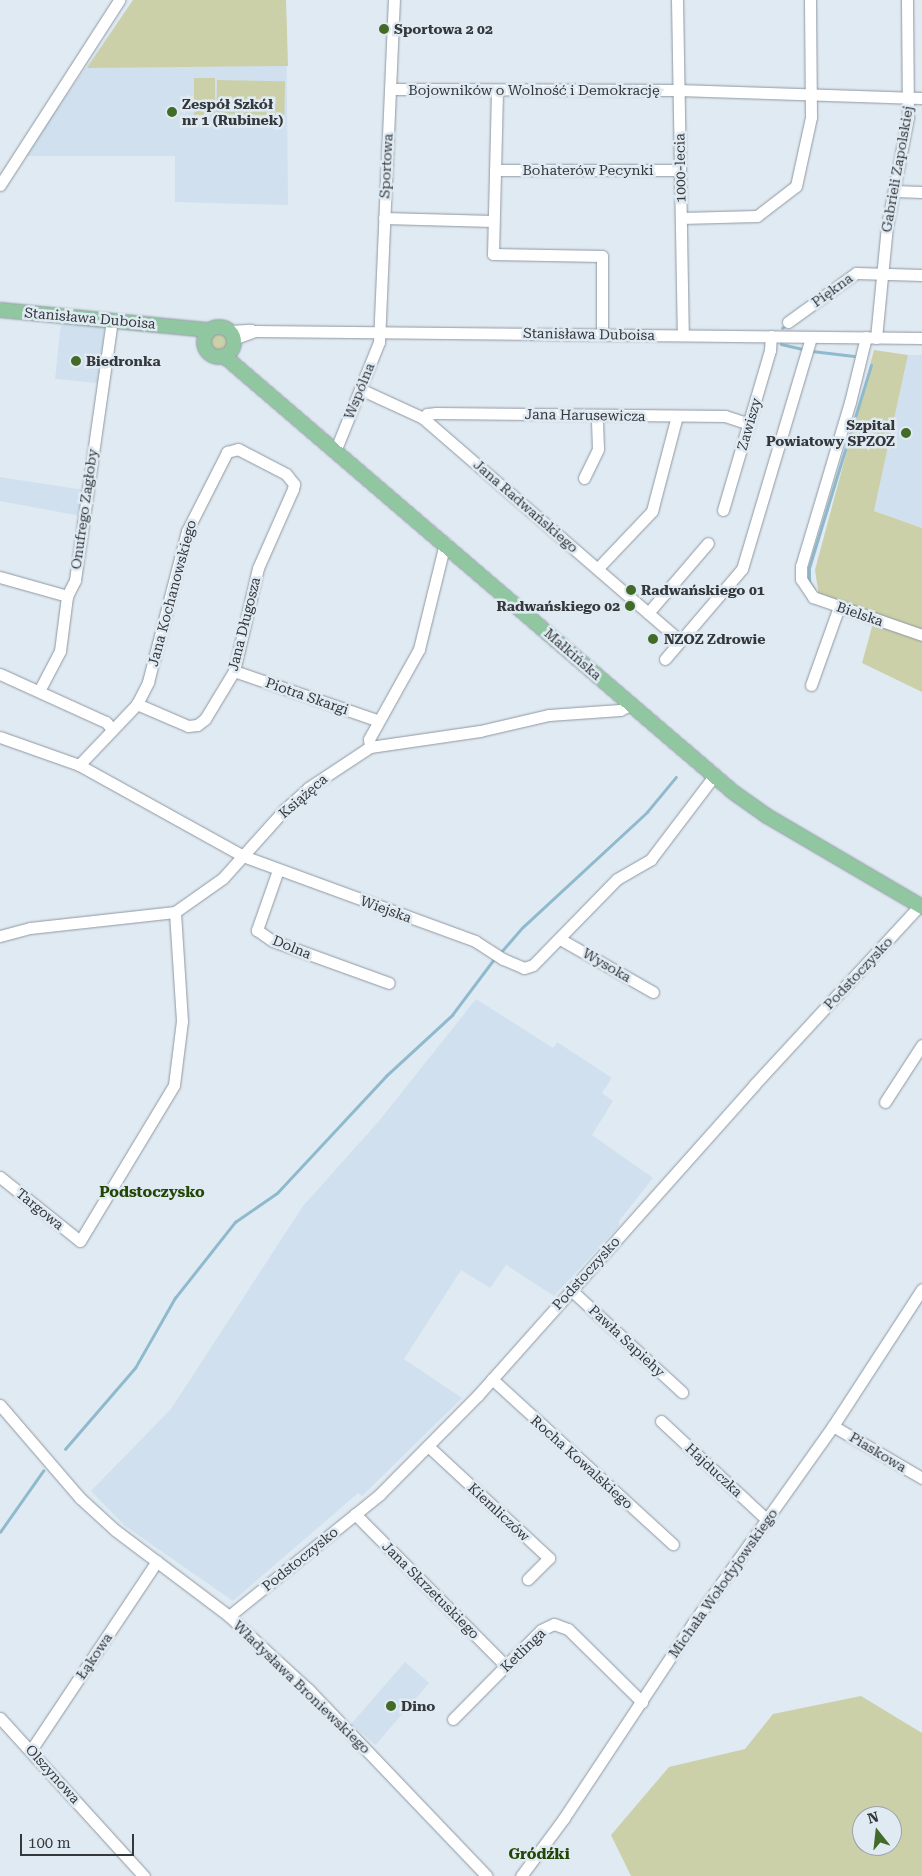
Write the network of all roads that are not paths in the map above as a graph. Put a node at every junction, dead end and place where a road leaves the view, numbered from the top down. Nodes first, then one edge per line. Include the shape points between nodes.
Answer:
1 (119, 0) edge
2 (394, 0) edge
3 (677, 0) edge
4 (810, 0) edge
5 (907, 0) edge
6 (390, 89) junction
7 (678, 90) junction
8 (497, 91) junction
9 (812, 94) junction
10 (909, 98) junction
11 (922, 98) edge
12 (496, 170) junction
13 (680, 170) junction
14 (0, 185) edge
15 (894, 190) junction
16 (922, 192) edge
17 (384, 218) junction
18 (681, 218) junction
19 (493, 221) junction
20 (880, 274) junction
21 (922, 275) edge
22 (0, 310) edge
23 (112, 320) junction
24 (788, 322) dead end
25 (380, 332) junction
26 (602, 334) junction
27 (207, 335) junction
28 (682, 335) junction
29 (771, 336) junction
30 (810, 337) junction
31 (871, 337) junction
32 (922, 338) edge
33 (229, 344) junction
34 (360, 389) junction
35 (598, 415) junction
36 (676, 416) junction
37 (423, 418) junction
38 (749, 424) junction
39 (336, 449) junction
40 (584, 478) dead end
41 (294, 484) joint
42 (723, 510) dead end
43 (445, 543) junction
44 (708, 543) dead end
45 (598, 568) junction
46 (0, 576) edge
47 (803, 585) joint
48 (67, 596) junction
49 (840, 607) junction
50 (648, 613) junction
51 (922, 635) edge
52 (680, 641) junction
53 (665, 659) dead end
54 (234, 671) junction
55 (0, 674) edge
56 (811, 685) dead end
57 (39, 691) junction
58 (136, 704) junction
59 (632, 704) junction
60 (379, 721) junction
61 (111, 728) junction
62 (0, 737) edge
63 (370, 747) junction
64 (79, 766) junction
65 (714, 776) junction
66 (243, 856) junction
67 (278, 870) junction
68 (921, 907) edge
69 (175, 912) junction
70 (0, 936) edge
71 (560, 939) junction
72 (389, 982) dead end
73 (653, 992) dead end
74 (922, 1045) edge
75 (885, 1102) dead end
76 (0, 1177) edge
77 (922, 1289) edge
78 (571, 1290) junction
79 (492, 1379) junction
80 (682, 1392) dead end
81 (0, 1405) edge
82 (661, 1420) dead end
83 (833, 1426) junction
84 (428, 1446) junction
85 (922, 1478) edge
86 (355, 1514) junction
87 (766, 1519) junction
88 (673, 1544) dead end
89 (157, 1561) junction
90 (528, 1579) dead end
91 (229, 1616) junction
92 (506, 1666) junction
93 (642, 1702) junction
94 (0, 1718) edge
95 (453, 1719) dead end
96 (31, 1750) junction
97 (144, 1876) edge
98 (487, 1876) edge
99 (521, 1876) edge

1 - 14 street
2 - 6 street, Sportowa
3 - 7 street, 1000-lecia
4 - 9 street
5 - 10 street, Gabrieli Zapolskiej
6 - 8 street, Bojowników o Wolność i Demokrację
6 - 17 street, Sportowa
7 - 8 street, Bojowników o Wolność i Demokrację
7 - 9 street, Bojowników o Wolność i Demokrację
7 - 13 street, 1000-lecia
8 - 12 street
9 - 10 street, Bojowników o Wolność i Demokrację
9 - 18 street via 811,117 796,186 757,216 746,219
10 - 11 street, Bojowników o Wolność i Demokrację
10 - 15 street, Gabrieli Zapolskiej
12 - 13 street, Bohaterów Pecynki
12 - 19 street
13 - 18 street, 1000-lecia
15 - 16 street
15 - 20 street, Gabrieli Zapolskiej
17 - 19 street
17 - 25 street, Sportowa
18 - 28 street, 1000-lecia
19 - 26 street via 493,254 602,256
20 - 21 street, Piękna
20 - 24 street, Piękna via 856,273
20 - 31 street, Gabrieli Zapolskiej
22 - 23 main road, Stanisława Duboisa
23 - 27 main road, Stanisława Duboisa via 180,326
23 - 48 street, Onufrego Zagłoby via 75,580
25 - 26 street, Stanisława Duboisa
25 - 33 street, Stanisława Duboisa via 255,331
25 - 34 street, Wspólna
26 - 28 street, Stanisława Duboisa
27 - 33 main road via 219,327
27 - 33 main road, Małkińska via 212,354
28 - 29 street, Stanisława Duboisa
29 - 30 street, Stanisława Duboisa
29 - 38 street, Zawiszy
30 - 31 street, Stanisława Duboisa
30 - 52 street via 742,569
31 - 32 street, Stanisława Duboisa
31 - 47 street, Gabrieli Zapolskiej via 801,566
33 - 39 main road, Małkińska via 245,372
34 - 37 street, Jana Radwańskiego
34 - 39 street, Wspólna
35 - 36 street, Jana Harusewicza
35 - 37 street, Jana Harusewicza via 436,413
35 - 40 street via 598,449
36 - 38 street, Jana Harusewicza via 725,416
36 - 45 street via 652,511
37 - 45 street, Jana Radwańskiego
38 - 42 street, Zawiszy
39 - 43 main road, Małkińska
41 - 54 street, Jana Długosza via 256,577
41 - 58 street, Jana Kochanowskiego via 286,474 238,450 227,452 187,530 148,682
43 - 59 main road, Małkińska
43 - 60 street via 420,649
44 - 50 street
45 - 50 street, Jana Radwańskiego
46 - 48 street
47 - 49 street, Bielska via 813,597
48 - 57 street, Onufrego Zagłoby via 60,651
49 - 51 street, Bielska
49 - 56 street
50 - 52 street, Jana Radwańskiego
52 - 53 street
54 - 58 street, Jana Długosza via 205,719 197,725 188,726
54 - 60 street, Piotra Skargi
55 - 57 street
57 - 61 street via 106,722
58 - 61 street, Jana Kochanowskiego
59 - 63 street, Książęca via 620,710 549,715 480,731
59 - 65 main road, Małkińska
60 - 63 street via 369,739
61 - 64 street, Jana Kochanowskiego
62 - 64 street, Wiejska
63 - 66 street, Książęca via 308,788
64 - 66 street, Wiejska
65 - 68 main road, Małkińska via 767,816
65 - 71 street, Wiejska via 651,858 617,879
66 - 67 street, Wiejska
66 - 69 street, Książęca via 223,878
67 - 71 street, Wiejska via 475,940 503,959 524,968 533,964
67 - 72 street, Dolna via 257,930 273,942
68 - 78 street, Podstoczysko
69 - 70 street, Książęca via 30,928
69 - 76 street, Targowa via 182,1021 174,1085 80,1241
71 - 73 street, Wysoka
74 - 75 street
77 - 83 street, Michała Wołodyjowskiego
78 - 79 street, Podstoczysko
78 - 80 street, Pawła Sapiehy
79 - 84 street, Podstoczysko
79 - 88 street, Rocha Kowalskiego
81 - 89 street, Władysława Broniewskiego via 80,1498 115,1530
82 - 87 street, Hajduczka
83 - 85 street, Piaskowa
83 - 87 street, Michała Wołodyjowskiego
84 - 86 street, Podstoczysko
84 - 90 street, Kiemliczów via 549,1558
86 - 91 street, Podstoczysko
86 - 92 street, Jana Skrzetuskiego
87 - 93 street, Michała Wołodyjowskiego
89 - 91 street, Władysława Broniewskiego
89 - 96 street, Łąkowa
91 - 98 street, Władysława Broniewskiego via 309,1690
92 - 93 street, Ketlinga via 548,1626 562,1625
92 - 95 street, Ketlinga
93 - 99 street, Michała Wołodyjowskiego
94 - 96 street, Olszynowa
96 - 97 street, Olszynowa

